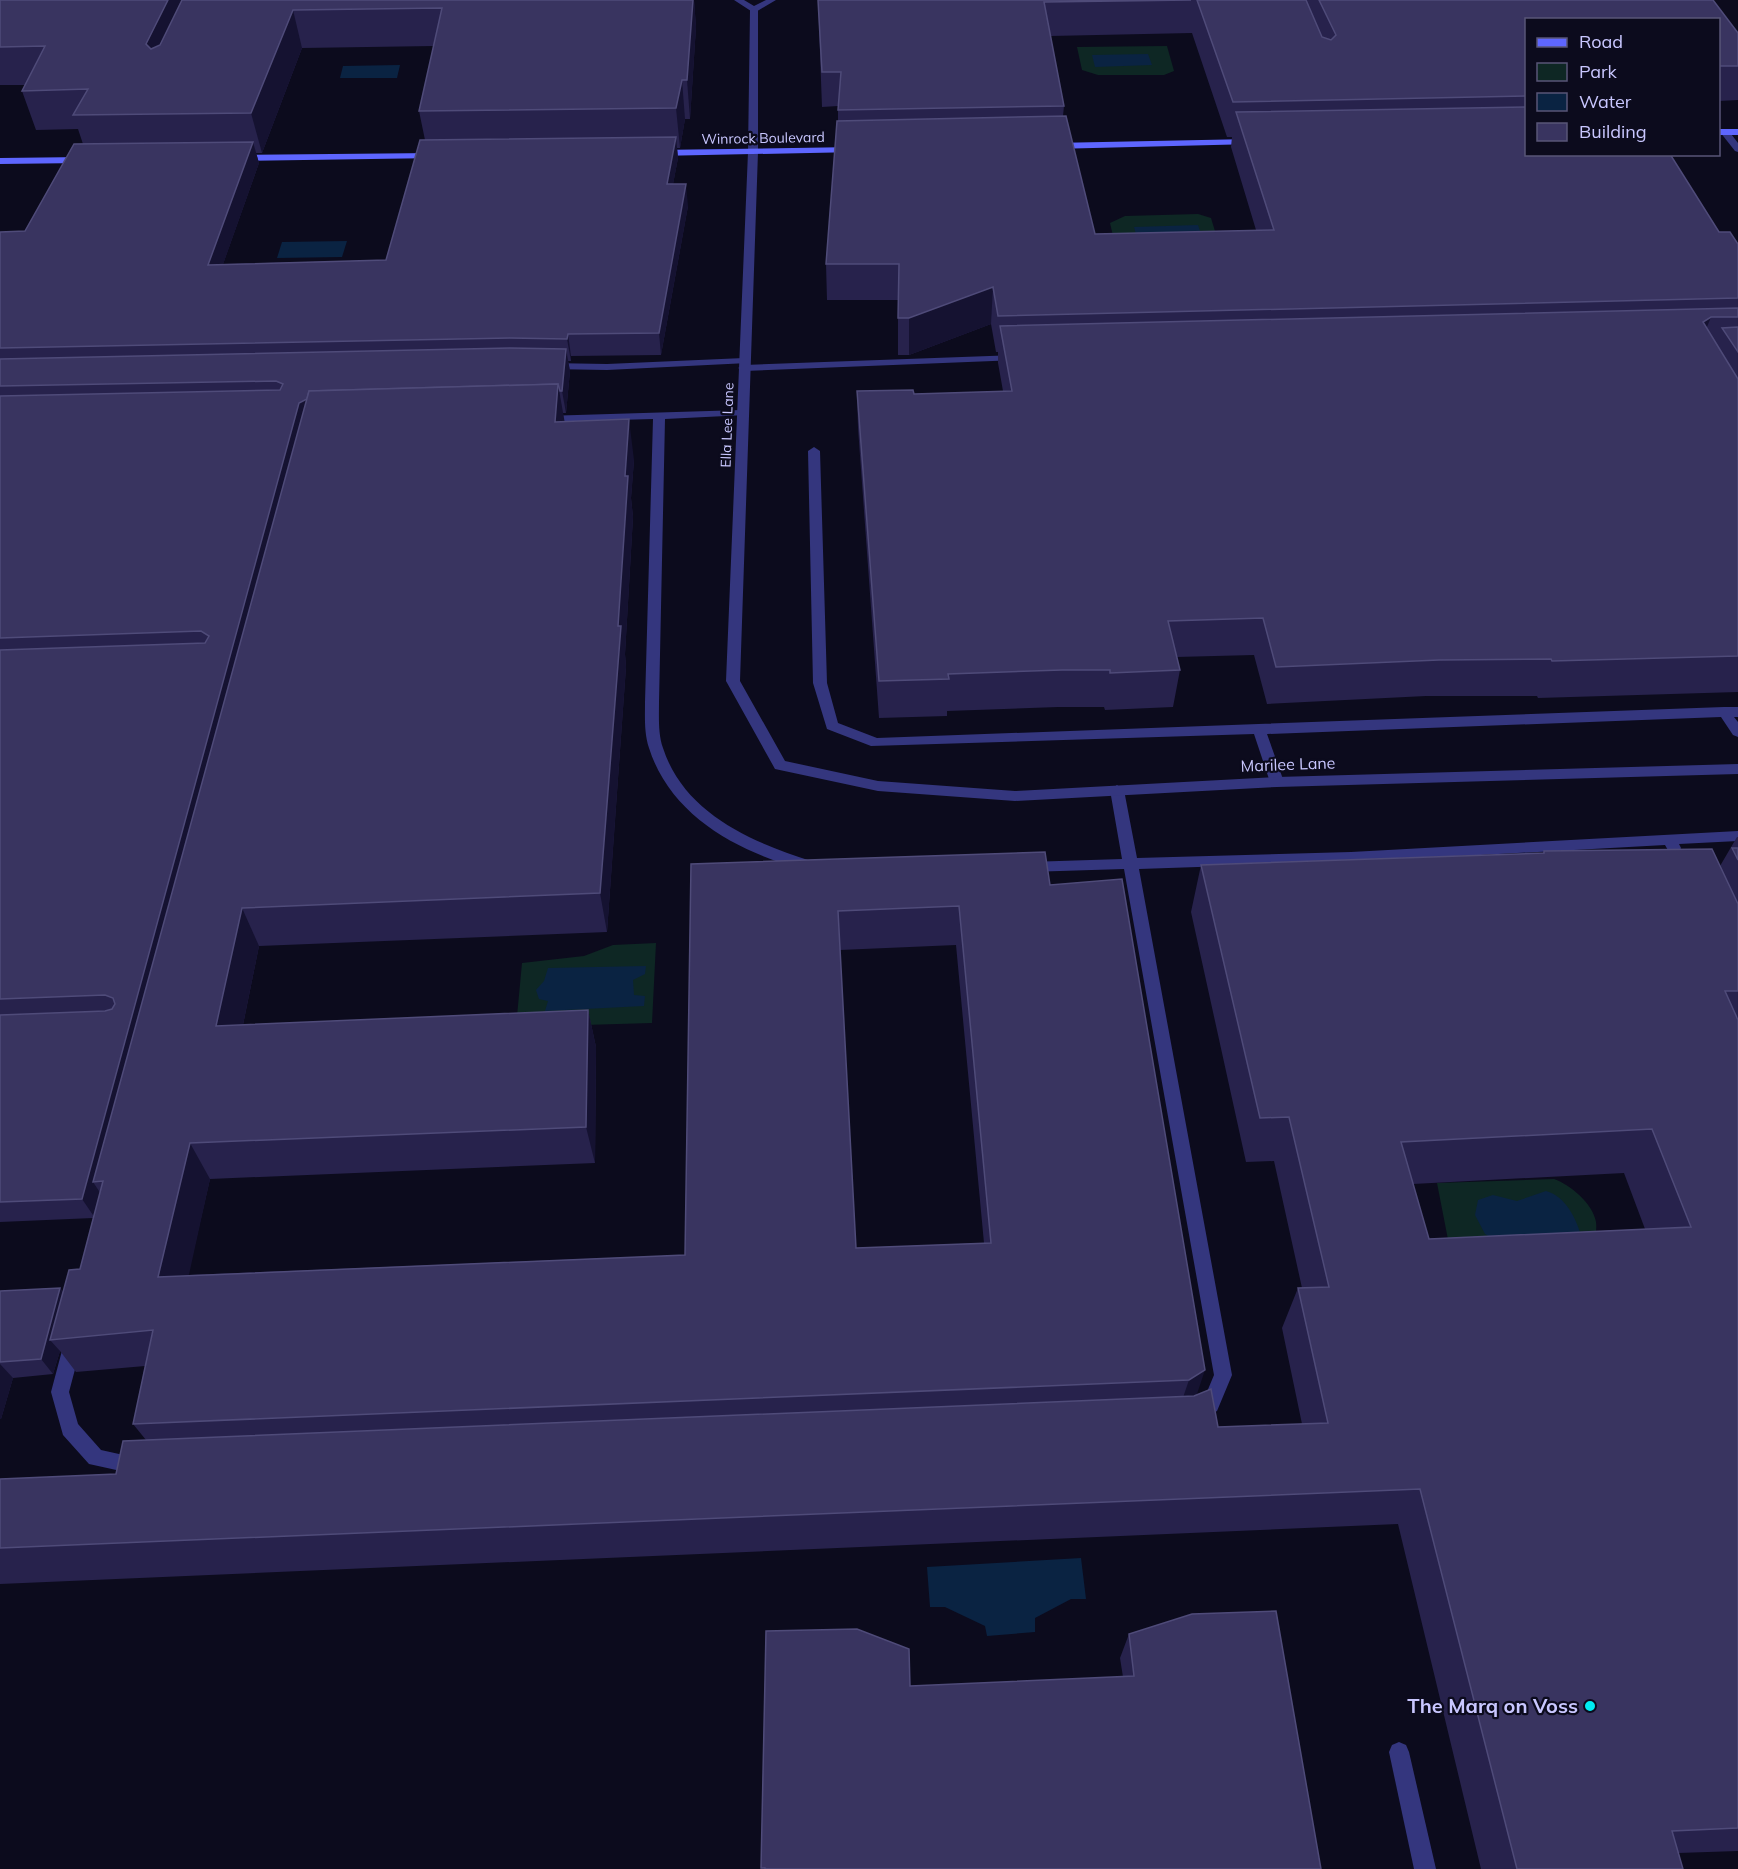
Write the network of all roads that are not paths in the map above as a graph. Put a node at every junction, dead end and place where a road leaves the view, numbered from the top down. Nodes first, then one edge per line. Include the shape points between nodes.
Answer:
1 (738, 0) edge
2 (772, 0) edge
3 (754, 10) junction
4 (1722, 132) edge
5 (1738, 132) edge
6 (1258, 142) edge
7 (1039, 146) edge
8 (1738, 149) edge
9 (871, 150) edge
10 (753, 152) junction
11 (644, 154) edge
12 (441, 156) edge
13 (226, 158) edge
14 (95, 160) edge
15 (0, 161) edge
16 (1034, 357) edge
17 (744, 364) junction
18 (537, 366) edge
19 (742, 414) junction
20 (659, 416) junction
21 (524, 420) edge
22 (814, 451) dead end
23 (1731, 712) edge
24 (1259, 729) junction
25 (1738, 732) edge
26 (1738, 770) edge
27 (842, 778) joint
28 (1277, 782) junction
29 (1117, 790) junction
30 (1738, 836) edge
31 (1670, 839) junction
32 (1680, 860) edge
33 (1130, 862) junction
34 (1011, 868) edge
35 (821, 869) edge
36 (78, 1323) edge
37 (1181, 1423) edge
38 (157, 1467) edge
39 (1399, 1752) dead end
40 (1425, 1869) edge

1 - 3 street
2 - 3 street
3 - 10 street, Ella Lee Lane
4 - 5 street
4 - 8 street
6 - 7 street
9 - 10 street, Winrock Boulevard
10 - 11 street, Winrock Boulevard
10 - 17 street, Ella Lee Lane
12 - 13 street
14 - 15 street
16 - 17 street
17 - 18 street
17 - 19 street, Ella Lee Lane
19 - 20 street
19 - 27 street, Ella Lee Lane via 734,681 780,765
20 - 21 street
20 - 35 street via 652,702 656,748 664,768 706,817 768,854
22 - 24 street via 820,683 832,726 876,743
23 - 24 street
23 - 25 street
24 - 28 street
26 - 28 street, Marilee Lane
27 - 29 street, Marilee Lane via 878,786 1015,796
28 - 29 street, Marilee Lane
29 - 33 street
30 - 31 street
31 - 32 street
31 - 33 street via 1351,857
33 - 34 street
33 - 37 street via 1222,1375 1211,1404
36 - 38 street via 60,1392 70,1429 96,1458
39 - 40 street

